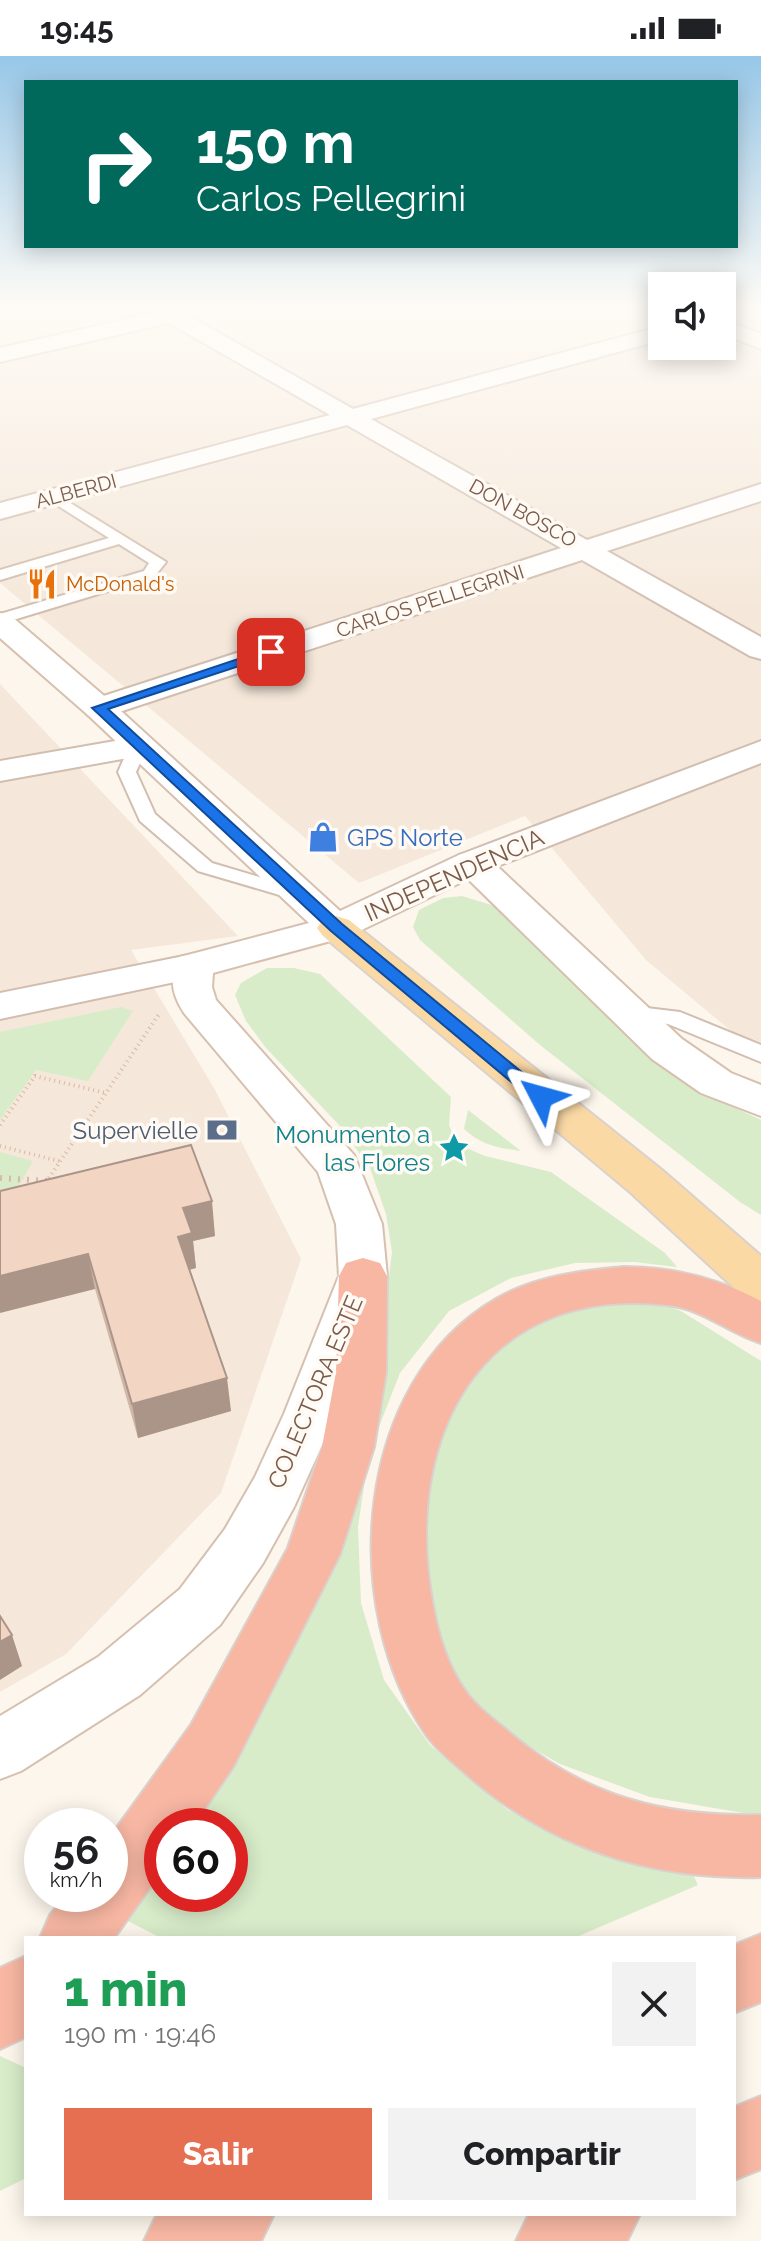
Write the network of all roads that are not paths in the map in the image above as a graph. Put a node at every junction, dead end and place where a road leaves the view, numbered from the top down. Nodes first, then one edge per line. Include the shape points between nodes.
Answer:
1 (338, 409) edge
2 (377, 409) edge
3 (351, 416) junction
4 (761, 492) edge
5 (54, 497) junction
6 (0, 511) edge
7 (120, 539) junction
8 (589, 550) junction
9 (0, 575) edge
10 (0, 620) edge
11 (761, 650) edge
12 (99, 708) junction
13 (138, 747) junction
14 (761, 751) edge
15 (0, 771) edge
16 (472, 863) junction
17 (300, 895) junction
18 (336, 928) junction
19 (194, 966) junction
20 (0, 1006) edge
21 (630, 1013) junction
22 (761, 1054) edge
23 (761, 1101) edge
24 (646, 1181) junction
25 (761, 1246) edge
26 (363, 1276) junction
27 (761, 1284) edge
28 (761, 1324) edge
29 (0, 1750) edge
30 (761, 1846) edge
31 (99, 1917) edge
32 (761, 1967) edge
33 (736, 1979) edge
34 (24, 1991) edge
35 (0, 2015) edge
36 (0, 2028) edge
37 (24, 2039) edge
38 (761, 2131) edge
39 (736, 2144) edge
40 (234, 2216) edge
41 (600, 2216) edge
42 (181, 2241) edge
43 (553, 2241) edge

1 - 3 street, DON BOSCO
2 - 3 street, ALBERDI
3 - 5 street, ALBERDI
3 - 8 street, DON BOSCO
4 - 8 street, CARLOS PELLEGRINI
5 - 6 street, ALBERDI
5 - 7 lane
7 - 9 lane
7 - 10 lane via 158,562 156,569
8 - 11 street, DON BOSCO
8 - 12 street, CARLOS PELLEGRINI
10 - 12 street
12 - 13 street
13 - 15 street
13 - 17 street
13 - 17 lane via 127,772 147,817 205,867
14 - 16 street, INDEPENDENCIA
16 - 18 street, INDEPENDENCIA
16 - 21 street
17 - 18 street
18 - 19 street, INDEPENDENCIA
18 - 24 main road
19 - 20 street, INDEPENDENCIA
19 - 26 street, COLECTORA ESTE via 192,987 198,1004 338,1166 359,1224
21 - 22 lane via 672,1017
21 - 23 street via 667,1049 716,1083
24 - 25 main road
24 - 27 main road
26 - 29 street, COLECTORA ESTE via 275,1491 200,1607 119,1676
26 - 31 highway via 361,1372 348,1447 313,1554 212,1746
28 - 30 highway via 720,1302 669,1286 591,1284 517,1307 478,1334 437,1392 405,1468 396,1528 412,1647 448,1717 496,1762 569,1810 660,1841
32 - 33 highway
34 - 35 highway
36 - 37 lane
38 - 39 highway
40 - 42 highway
41 - 43 highway

